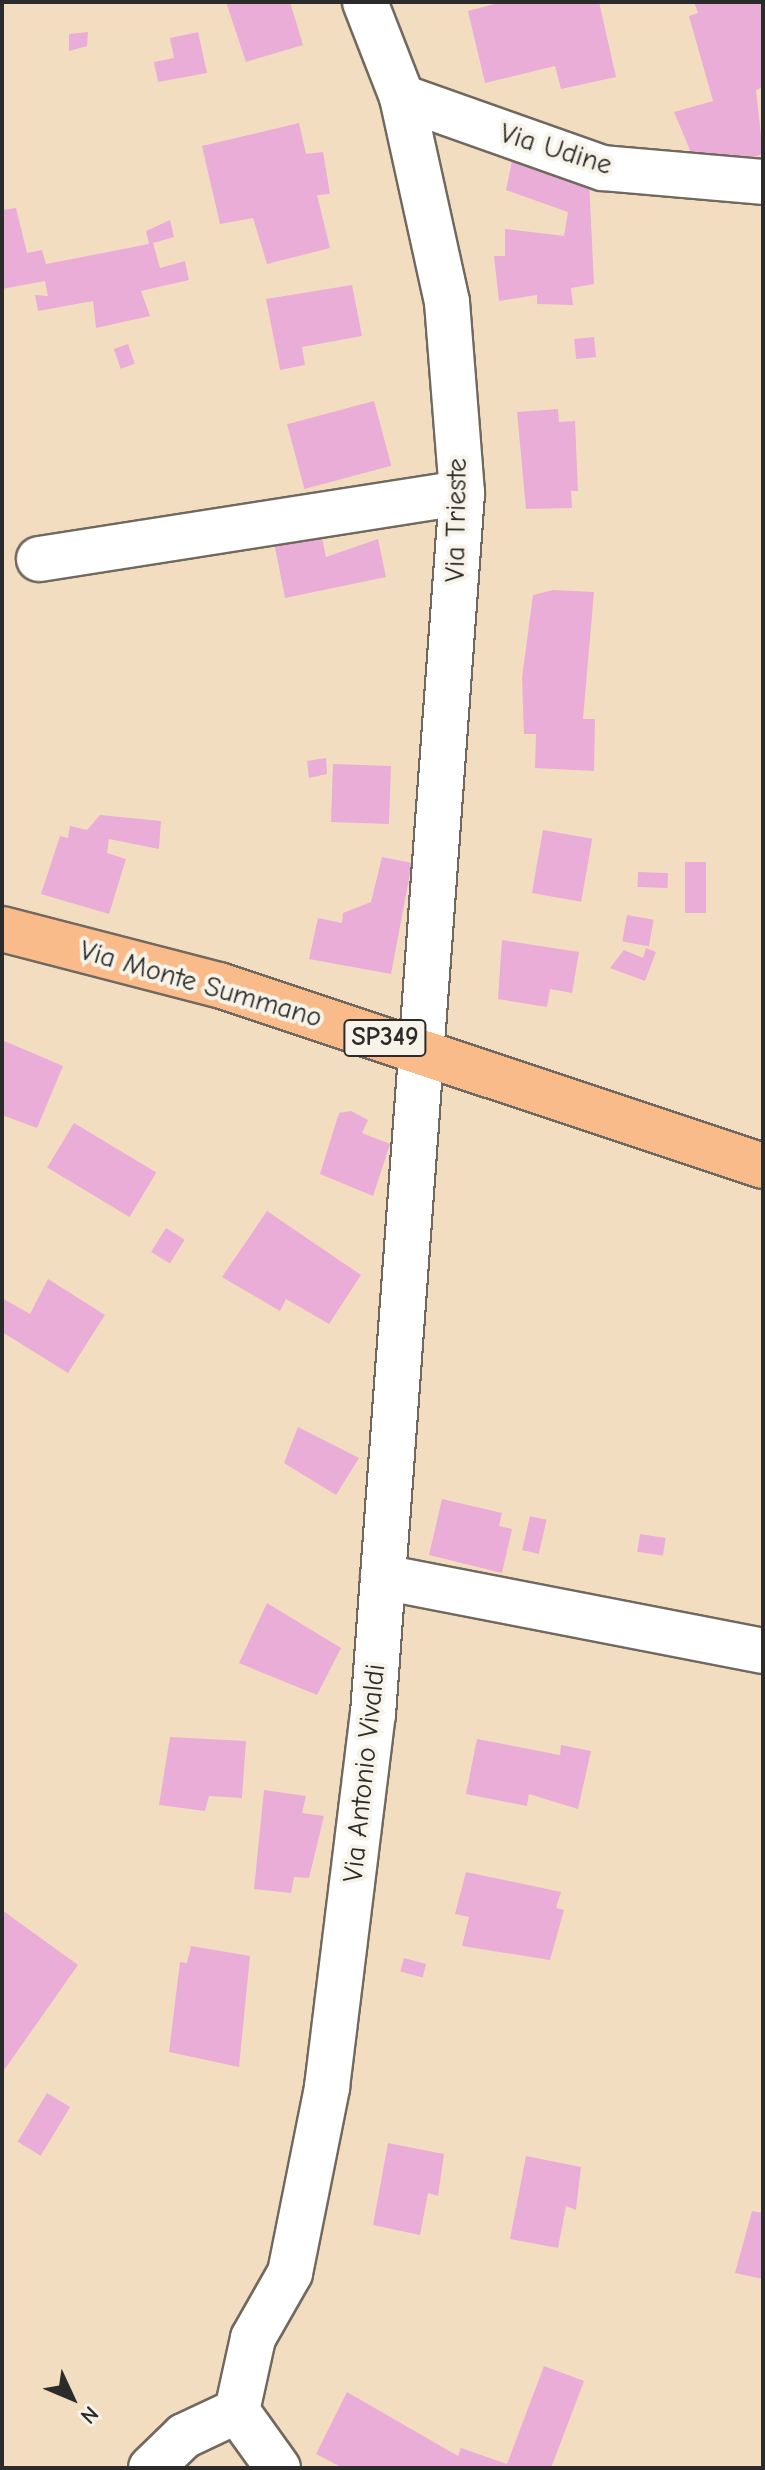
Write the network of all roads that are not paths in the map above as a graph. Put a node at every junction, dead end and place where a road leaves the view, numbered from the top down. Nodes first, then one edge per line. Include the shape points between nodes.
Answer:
1 (365, 2) edge
2 (402, 97) junction
3 (763, 182) edge
4 (462, 493) junction
5 (39, 559) dead end
6 (2, 929) edge
7 (422, 1050) junction
8 (763, 1166) edge
9 (383, 1577) junction
10 (763, 1651) edge
11 (237, 2411) junction
12 (151, 2468) edge
13 (278, 2468) edge

1 - 2 street, Via Trieste
2 - 3 street, Via Udine via 603,168
2 - 4 street, Via Trieste via 447,302
4 - 5 street
4 - 7 street, Via Trieste
6 - 7 main road, Via Monte Summano / SP349 via 219,985
7 - 8 main road, Via Monte Summano / SP349
7 - 9 street, Via Antonio Vivaldi
9 - 10 street
9 - 11 street, Via Antonio Vivaldi via 327,2087 290,2273 253,2338
11 - 12 street via 184,2436
11 - 13 street

